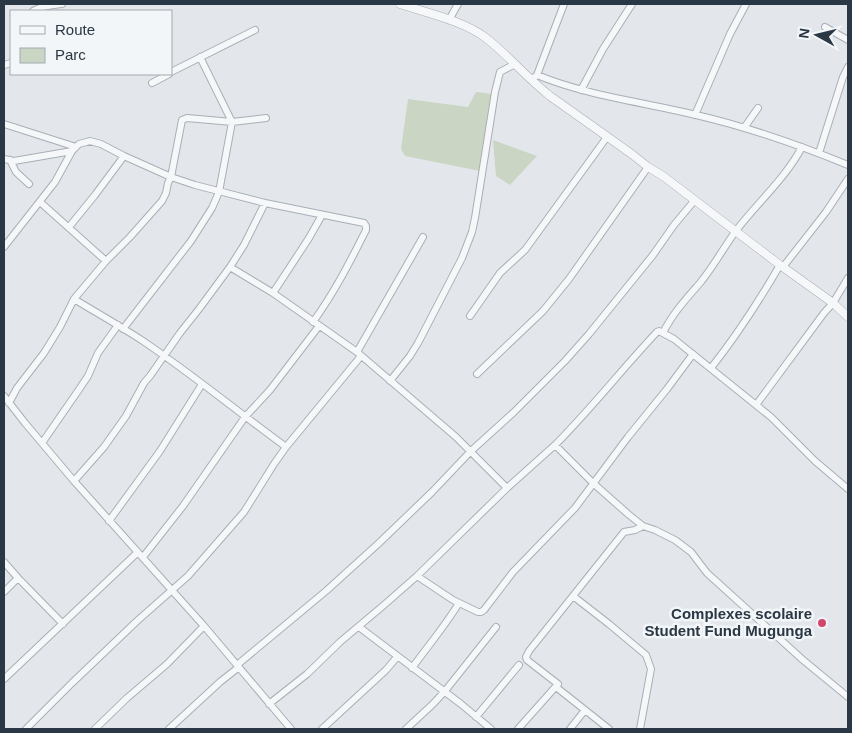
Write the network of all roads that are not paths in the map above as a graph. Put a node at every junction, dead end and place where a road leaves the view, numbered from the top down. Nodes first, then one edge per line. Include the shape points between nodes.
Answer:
1 (62, 4) edge
2 (400, 4) edge
3 (458, 4) edge
4 (564, 4) edge
5 (632, 4) edge
6 (746, 4) edge
7 (34, 10) edge
8 (449, 20) junction
9 (825, 27) dead end
10 (255, 30) dead end
11 (848, 40) edge
12 (200, 57) junction
13 (515, 64) junction
14 (848, 67) edge
15 (172, 72) edge
16 (166, 75) edge
17 (534, 77) junction
18 (152, 82) dead end
19 (581, 90) junction
20 (758, 108) dead end
21 (695, 115) junction
22 (266, 118) dead end
23 (232, 122) junction
24 (4, 124) edge
25 (744, 128) junction
26 (607, 137) junction
27 (802, 147) junction
28 (74, 149) junction
29 (819, 153) junction
30 (124, 156) junction
31 (7, 159) edge
32 (848, 165) edge
33 (648, 167) junction
34 (172, 177) junction
35 (848, 179) edge
36 (29, 184) dead end
37 (220, 192) junction
38 (694, 201) junction
39 (40, 202) junction
40 (265, 203) junction
41 (322, 215) junction
42 (69, 227) junction
43 (736, 232) junction
44 (423, 237) dead end
45 (4, 247) edge
46 (106, 261) junction
47 (782, 266) junction
48 (230, 267) junction
49 (848, 278) edge
50 (273, 293) junction
51 (74, 299) junction
52 (833, 303) junction
53 (470, 316) dead end
54 (848, 317) edge
55 (316, 324) junction
56 (121, 327) junction
57 (663, 333) junction
58 (359, 354) junction
59 (693, 354) junction
60 (164, 356) junction
61 (711, 368) junction
62 (477, 374) dead end
63 (390, 381) junction
64 (202, 384) junction
65 (4, 396) edge
66 (9, 403) junction
67 (756, 405) junction
68 (245, 417) junction
69 (42, 442) junction
70 (555, 445) junction
71 (286, 448) junction
72 (471, 451) junction
73 (74, 481) junction
74 (593, 484) junction
75 (847, 485) edge
76 (507, 488) junction
77 (109, 521) junction
78 (643, 526) junction
79 (138, 552) junction
80 (143, 558) junction
81 (4, 562) edge
82 (417, 576) junction
83 (18, 578) junction
84 (171, 590) junction
85 (4, 592) edge
86 (573, 596) junction
87 (459, 603) junction
88 (63, 624) junction
89 (204, 626) junction
90 (358, 627) junction
91 (496, 627) dead end
92 (397, 656) junction
93 (519, 665) dead end
94 (238, 666) junction
95 (412, 668) junction
96 (4, 679) edge
97 (556, 687) junction
98 (445, 691) junction
99 (848, 697) edge
100 (269, 704) junction
101 (585, 710) junction
102 (476, 717) junction
103 (484, 723) junction
104 (26, 729) edge
105 (95, 729) edge
106 (169, 729) edge
107 (291, 729) edge
108 (322, 729) edge
109 (406, 729) edge
110 (478, 729) edge
111 (490, 729) edge
112 (518, 729) edge
113 (570, 729) edge
114 (609, 729) edge
115 (640, 729) edge

1 - 7 street
2 - 8 street
3 - 8 street
4 - 17 street
5 - 19 street
6 - 21 street
8 - 13 street via 486,38
9 - 11 street
10 - 12 street
12 - 15 street
12 - 23 street
13 - 17 street
13 - 63 street via 500,72 494,92 472,232 462,258 418,343
14 - 29 street
16 - 18 street
17 - 19 street
17 - 26 street via 537,86
19 - 21 street
20 - 25 street
21 - 25 street
22 - 23 street
23 - 34 street via 182,120
23 - 37 street
24 - 28 street
25 - 27 street
26 - 33 street
26 - 53 street via 525,250 500,273
27 - 29 street
27 - 43 street
28 - 30 street via 90,141
28 - 31 street via 14,161
28 - 39 street
29 - 32 street
30 - 34 street
30 - 42 street
31 - 36 street
33 - 38 street
33 - 62 street via 569,279 543,310
34 - 37 street
34 - 46 street via 162,201
35 - 47 street
37 - 40 street
37 - 56 street via 191,241
38 - 43 street
38 - 72 street via 565,361
39 - 42 street
39 - 45 street
40 - 41 street
40 - 48 street
41 - 50 street
41 - 55 street via 364,223 366,230
42 - 46 street
43 - 47 street
43 - 57 street
44 - 58 street
46 - 51 street
47 - 52 street
47 - 61 street
48 - 50 street
48 - 60 street
49 - 52 street
50 - 55 street
51 - 56 street
51 - 66 street via 60,328
52 - 54 street
52 - 67 street
55 - 58 street
55 - 68 street via 270,390
56 - 60 street
56 - 69 street via 98,353 88,376
57 - 59 street
57 - 70 street via 658,331 654,335
58 - 63 street
58 - 71 street
59 - 61 street
59 - 74 street
60 - 64 street
60 - 73 street via 104,447
61 - 67 street
63 - 72 street
64 - 68 street
64 - 77 street via 160,451
65 - 66 street
66 - 69 street
67 - 75 street
68 - 71 street
68 - 80 street
69 - 73 street
70 - 74 street
70 - 76 street
71 - 84 street via 244,512 188,576
72 - 76 street
72 - 94 street via 326,591
73 - 77 street
74 - 78 street
74 - 87 street via 575,508 513,572 484,610 478,612
76 - 82 street
77 - 79 street
78 - 86 street via 624,532
78 - 99 street via 675,540 691,552 707,573
79 - 80 street
79 - 88 street
80 - 84 street
81 - 83 street
82 - 87 street
82 - 90 street
83 - 85 street
83 - 88 street
84 - 89 street
84 - 104 street
86 - 97 street via 526,656 558,684
86 - 115 street via 646,655 650,670
87 - 95 street
88 - 96 street
89 - 94 street
89 - 105 street
90 - 92 street
90 - 100 street
91 - 98 street
92 - 95 street
92 - 108 street
93 - 102 street
94 - 100 street
94 - 106 street
95 - 98 street
97 - 101 street
97 - 112 street
98 - 102 street
98 - 109 street
100 - 107 street
101 - 113 street
101 - 114 street
102 - 103 street
103 - 110 street
103 - 111 street

